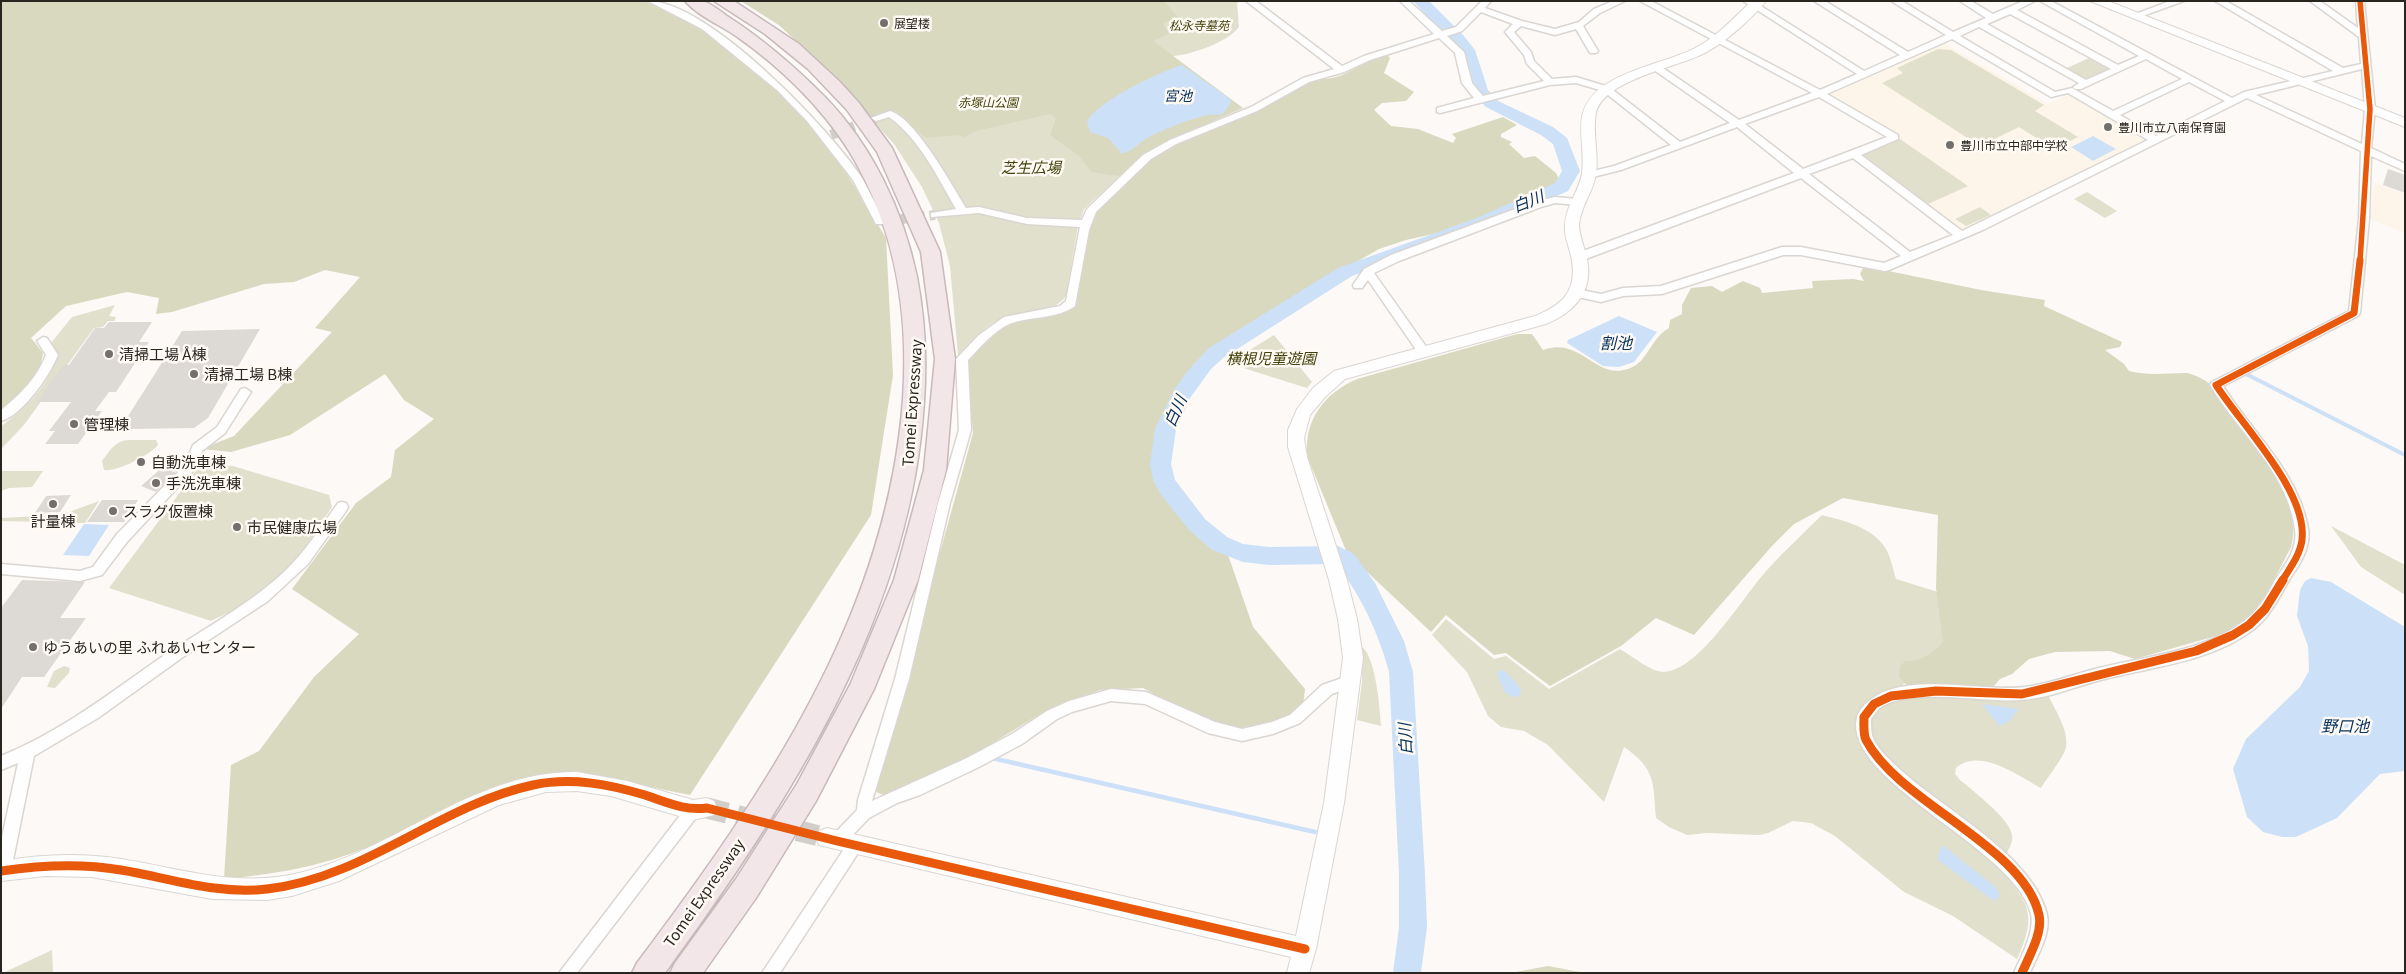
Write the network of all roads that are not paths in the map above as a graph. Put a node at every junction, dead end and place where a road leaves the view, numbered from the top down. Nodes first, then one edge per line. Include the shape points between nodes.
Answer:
1 (652, 1) edge
2 (693, 1) edge
3 (722, 1) edge
4 (1250, 1) edge
5 (1404, 1) edge
6 (1487, 1) edge
7 (1621, 1) edge
8 (1644, 1) edge
9 (1818, 1) edge
10 (1894, 1) edge
11 (1964, 1) edge
12 (2044, 1) edge
13 (2096, 1) edge
14 (2180, 1) edge
15 (2219, 1) edge
16 (2314, 1) edge
17 (2360, 1) edge
18 (2026, 2) edge
19 (1753, 3) edge
20 (1479, 9) junction
21 (2010, 10) junction
22 (2134, 16) junction
23 (1993, 18) junction
24 (1520, 23) junction
25 (1979, 23) junction
26 (1578, 25) junction
27 (1441, 35) junction
28 (1952, 35) junction
29 (2362, 35) junction
30 (1719, 38) junction
31 (1593, 51) dead end
32 (1907, 55) junction
33 (2146, 56) junction
34 (2364, 66) junction
35 (1657, 68) junction
36 (2118, 69) junction
37 (1341, 70) junction
38 (2341, 72) junction
39 (1863, 74) junction
40 (2189, 79) junction
41 (1550, 82) junction
42 (2299, 82) junction
43 (2085, 83) junction
44 (1606, 89) junction
45 (2069, 90) junction
46 (1821, 93) junction
47 (2247, 94) junction
48 (1480, 99) junction
49 (2231, 101) junction
50 (1440, 110) dead end
51 (2370, 110) junction
52 (2113, 115) junction
53 (876, 118) tunnel mouth
54 (2405, 123) edge
55 (1737, 124) junction
56 (2154, 139) junction
57 (1678, 145) junction
58 (2366, 150) junction
59 (1854, 154) junction
60 (2405, 168) edge
61 (1802, 174) junction
62 (1589, 175) junction
63 (1577, 202) junction
64 (962, 211) junction
65 (935, 215) tunnel mouth
66 (880, 222) dead end
67 (1086, 224) junction
68 (1962, 236) junction
69 (1579, 257) junction
70 (1909, 257) junction
71 (1368, 272) junction
72 (1358, 285) dead end
73 (1578, 293) junction
74 (43, 341) dead end
75 (1423, 351) junction
76 (245, 392) dead end
77 (1, 417) edge
78 (342, 507) dead end
79 (1, 570) edge
80 (1351, 681) junction
81 (27, 754) junction
82 (1, 763) edge
83 (700, 809) joint
84 (864, 812) junction
85 (840, 841) junction
86 (2, 870) edge
87 (1305, 949) junction
88 (567, 973) edge
89 (647, 973) edge
90 (685, 973) edge
91 (770, 973) edge
92 (1298, 973) edge
93 (2022, 973) edge

1 - 66 street via 705,27 780,88 828,137
2 - 89 highway, Tomei Expressway via 743,34 805,85 858,149 877,183 903,250 916,332 916,378 907,476 896,522 881,569 846,654 768,799 689,917
3 - 90 highway, Tomei Expressway via 816,66 873,129 897,168 928,238 941,306 945,349 940,433 933,479 910,571 868,678 798,806 717,931
4 - 37 street
5 - 27 street
6 - 20 street
7 - 26 street via 1596,11
8 - 30 street
9 - 32 street
10 - 28 street
11 - 23 street
12 - 33 street
13 - 22 street
14 - 22 street
15 - 38 street
16 - 29 street
17 - 29 street
18 - 21 street
19 - 30 street
19 - 39 street
20 - 24 street
20 - 27 street via 1459,29
21 - 23 street
21 - 36 street
22 - 42 street
23 - 25 street
24 - 26 street via 1555,32
24 - 41 street via 1509,32 1528,54 1530,62
25 - 28 street
25 - 43 street
26 - 31 street
27 - 37 street
27 - 48 street via 1459,52 1467,83
28 - 32 street
28 - 45 street via 2054,95
29 - 34 street
30 - 35 street via 1690,56
30 - 46 street
32 - 39 street
33 - 36 street
33 - 40 street
34 - 38 street
34 - 51 street
35 - 44 street
35 - 55 street
36 - 43 street
37 - 67 street via 1306,80 1254,109 1162,148 1137,165 1103,198 1091,211
38 - 42 street
39 - 46 street
40 - 49 street
40 - 52 street
41 - 44 street via 1576,80
41 - 48 street
42 - 47 street
42 - 51 street
43 - 45 street
44 - 57 street
44 - 62 street via 1597,97 1589,113
45 - 52 street
46 - 55 street
46 - 59 street via 1896,137
47 - 49 street
47 - 58 street
48 - 50 street
49 - 56 street
51 - 54 street
51 - 58 street
52 - 56 street
53 - 64 street via 890,114 900,121 925,152
55 - 57 street
55 - 61 street
56 - 68 street
57 - 62 street
58 - 60 street
58 - 93 street via 2364,219 2354,313 2216,385 2271,461 2292,497 2302,529 2299,554 2262,614 2228,638 2197,650 2023,694 1906,692 1877,701 1863,720 1863,733 1872,749 1896,777 1997,856 2034,898 2039,925
59 - 61 street
59 - 68 street
61 - 69 street
61 - 70 street
62 - 63 street
63 - 69 street via 1572,224
63 - 71 street via 1555,200 1538,204 1395,258
64 - 65 street
64 - 67 street via 993,212 1026,221
67 - 84 street via 1071,303 1063,309 1000,324 962,359 965,430 902,679
68 - 70 street
69 - 73 street via 1582,280
70 - 73 street via 1885,267 1801,251 1782,251 1662,290 1623,292 1601,298
71 - 72 street
71 - 75 street
73 - 75 street via 1568,305 1551,316
74 - 77 street via 52,355 46,372 24,398
75 - 80 street via 1340,375 1317,392 1302,413 1296,433 1300,458 1335,569 1352,638
76 - 79 street via 221,430 197,448 190,466 122,538 97,571 80,576
78 - 81 street via 311,551 277,586 151,671 88,719
80 - 84 street via 1327,689 1295,719 1242,735 1190,719 1155,700 1111,695 1052,715 1018,739 972,763 915,790 893,796
80 - 87 street via 1334,803
81 - 82 street
81 - 86 street
83 - 86 street via 608,786 576,782 542,784 482,802 319,878 267,889 210,889 120,870 69,865
83 - 88 street
84 - 85 street
85 - 87 street
85 - 91 street
87 - 92 street

